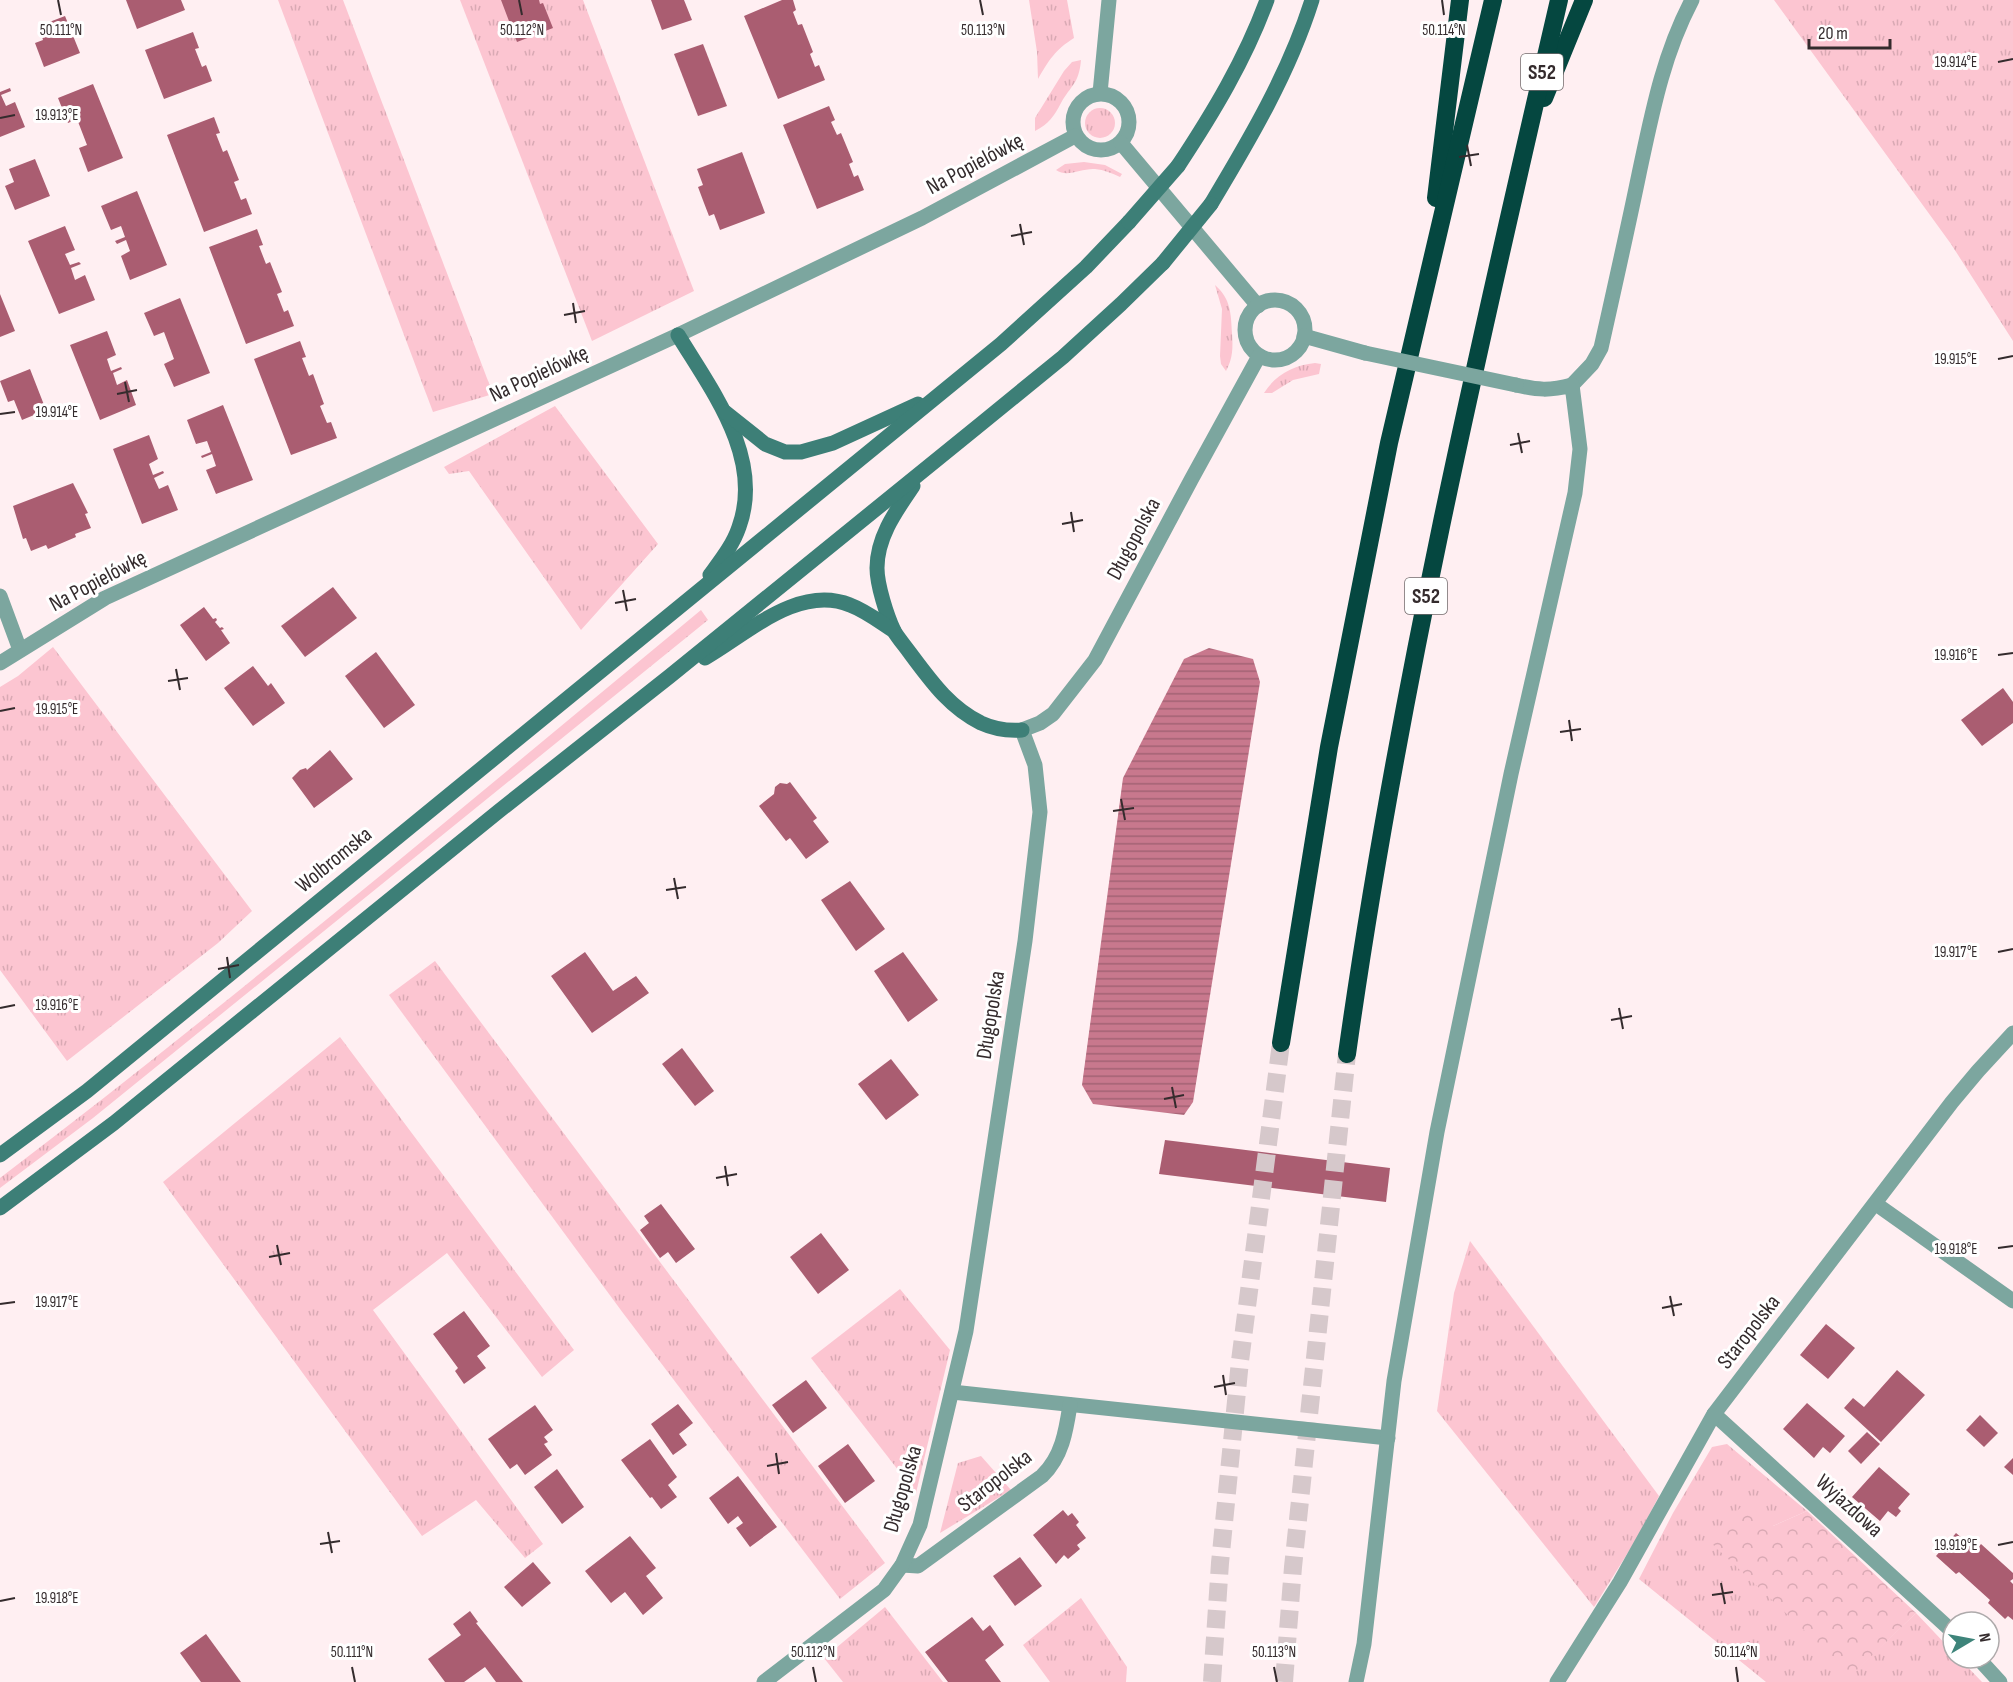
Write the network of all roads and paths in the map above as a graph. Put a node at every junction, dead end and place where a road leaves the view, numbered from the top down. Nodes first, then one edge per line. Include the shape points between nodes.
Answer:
1 (1109, 0) edge
2 (1267, 0) edge
3 (1312, 0) edge
4 (1460, 0) edge
5 (1492, 0) edge
6 (1559, 0) edge
7 (1584, 0) edge
8 (1692, 0) edge
9 (1100, 93) junction
10 (1075, 136) junction
11 (1121, 143) junction
12 (1525, 144) junction
13 (1425, 288) junction
14 (1258, 306) junction
15 (678, 335) junction
16 (1304, 336) junction
17 (1259, 356) junction
18 (1572, 385) junction
19 (937, 396) junction
20 (725, 412) junction
21 (924, 470) junction
22 (0, 596) edge
23 (693, 596) junction
24 (894, 631) junction
25 (20, 650) junction
26 (0, 663) edge
27 (670, 676) junction
28 (1022, 730) junction
29 (2013, 1033) edge
30 (1281, 1043) tunnel mouth
31 (1347, 1054) tunnel mouth
32 (0, 1155) edge
33 (1876, 1204) junction
34 (0, 1208) edge
35 (2013, 1301) edge
36 (952, 1392) junction
37 (1070, 1405) junction
38 (1714, 1414) junction
39 (1388, 1438) junction
40 (902, 1565) junction
41 (1941, 1621) edge
42 (1989, 1670) edge
43 (764, 1682) edge
44 (1356, 1682) edge
45 (1557, 1682) edge
46 (2000, 1682) edge

1 - 9 street
2 - 19 main road, bridge via 1219,103 1178,166 1086,267
3 - 21 main road, bridge via 1255,130 1211,204 1163,263 1063,357
4 - 13 highway
5 - 13 highway
6 - 12 highway, S52
7 - 12 highway
8 - 18 street via 1665,65 1601,348
9 - 10 street via 1083,99 1077,106 1072,124
9 - 11 street via 1119,100 1129,116
10 - 11 street via 1096,151
10 - 15 street, Na Popielówkę via 922,218
11 - 14 street
12 - 31 highway, S52 via 1455,455 1394,756
13 - 30 highway via 1389,443 1329,747
14 - 16 street via 1274,301 1291,305 1302,319
14 - 17 street via 1246,321 1245,331 1251,349
15 - 20 main road
15 - 25 street, Na Popielówkę via 105,598
16 - 17 street via 1287,358
16 - 18 street, bridge via 1538,390
17 - 28 street, Długopolska via 1095,660 1053,714
18 - 39 street via 1580,449 1575,493 1511,774 1437,1132 1394,1381
19 - 20 main road via 833,443 801,452 785,452 765,444
19 - 23 main road
20 - 23 main road via 743,463 745,494 739,527 724,556
21 - 24 main road via 894,513 879,546 877,570
21 - 27 main road
22 - 25 street
23 - 32 main road, Wolbromska via 96,1083
24 - 27 main road via 850,605 828,599 809,601 781,609 730,644
24 - 28 main road via 938,690 964,712 983,724 1007,731
25 - 26 street, Na Popielówkę
27 - 34 main road via 114,1123
28 - 36 street, Długopolska via 1035,765 1039,822 989,1185 966,1331
29 - 33 street, Staropolska via 1952,1102
33 - 35 street
33 - 38 street, Staropolska
36 - 37 street
36 - 40 street, Długopolska via 920,1525
37 - 39 street
37 - 40 street, Staropolska via 1062,1448 1049,1470 918,1566
38 - 41 street, Wyjazdowa
38 - 45 street, Staropolska via 1620,1582
39 - 44 street
40 - 43 street, Długopolska via 884,1590
42 - 46 street

